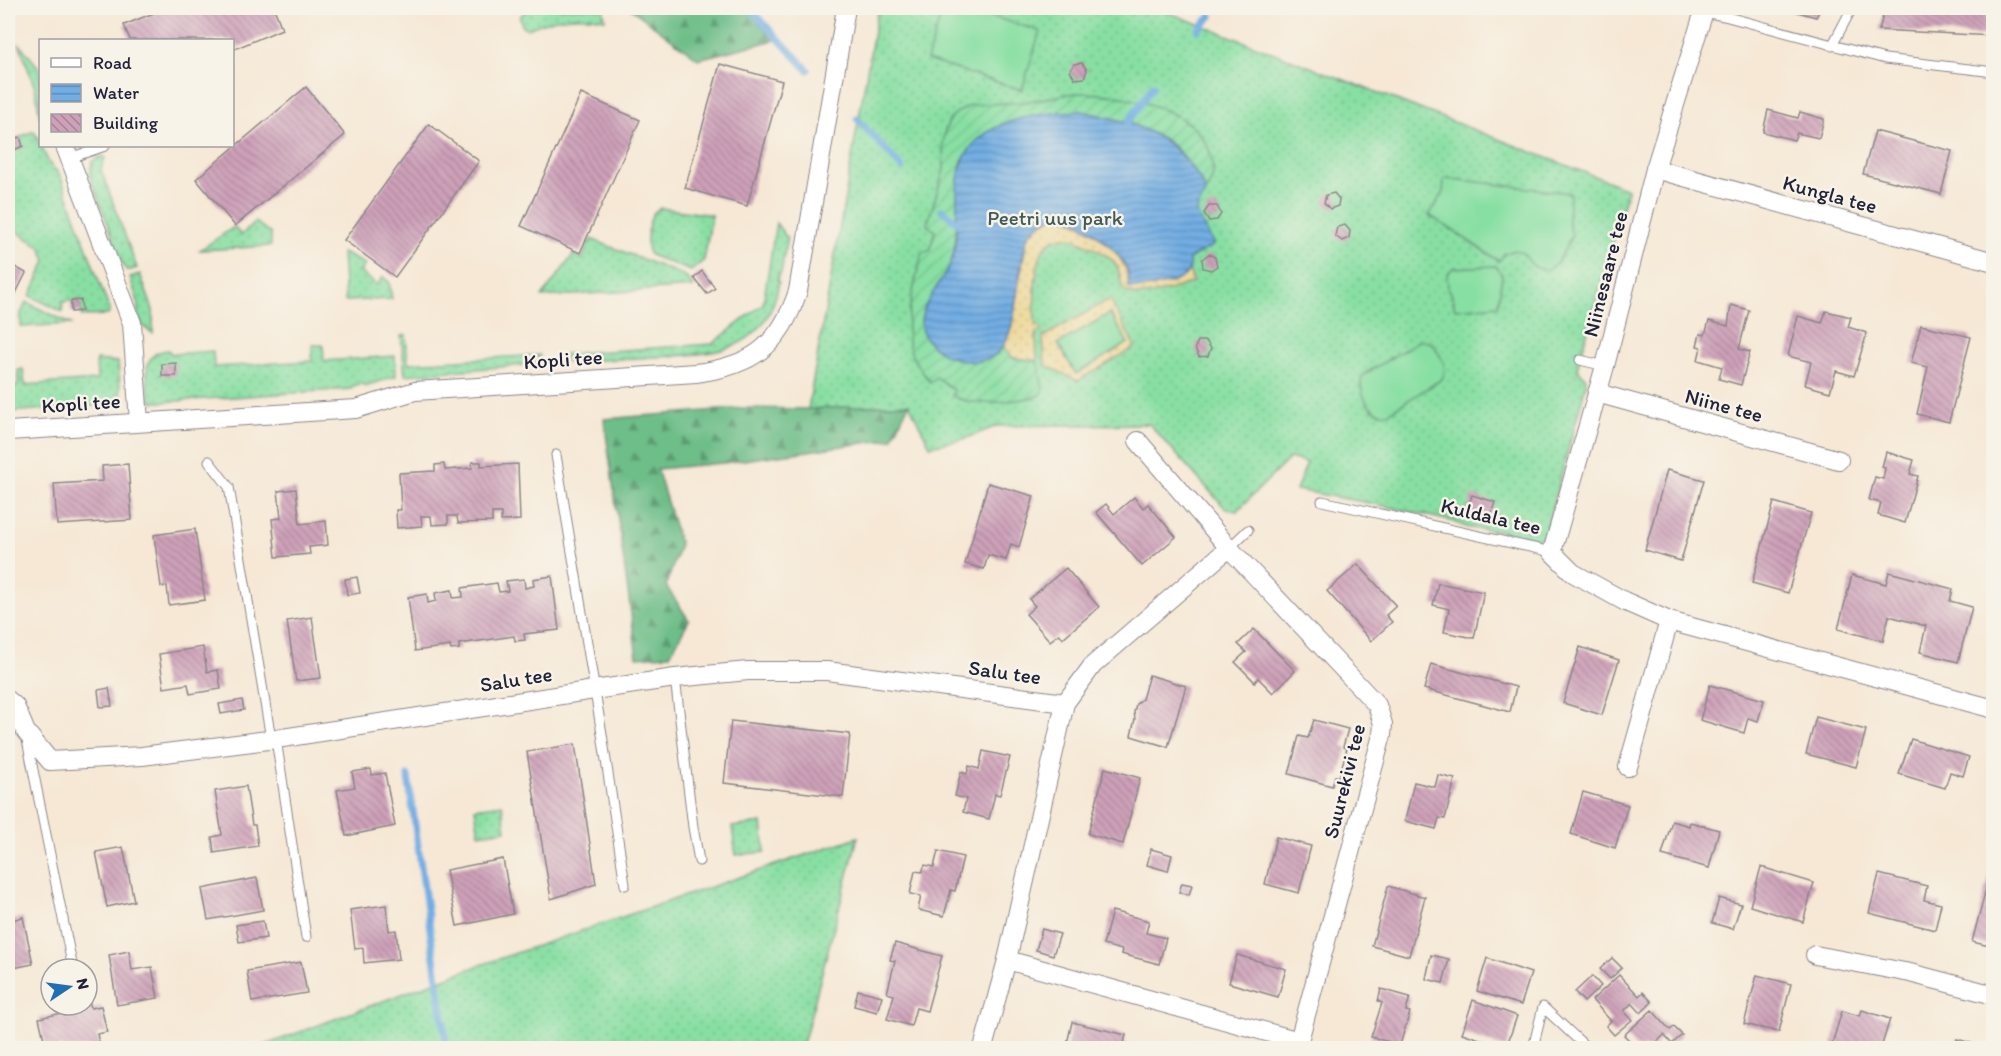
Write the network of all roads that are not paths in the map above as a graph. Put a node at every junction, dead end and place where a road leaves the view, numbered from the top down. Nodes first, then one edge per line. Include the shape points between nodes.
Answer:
1 (846, 8) edge
2 (1852, 8) edge
3 (1705, 10) edge
4 (1832, 46) junction
5 (1994, 72) edge
6 (99, 147) edge
7 (68, 152) edge
8 (1655, 169) junction
9 (1994, 262) edge
10 (1580, 360) dead end
11 (1605, 366) junction
12 (1597, 393) junction
13 (140, 422) junction
14 (8, 431) edge
15 (1138, 441) dead end
16 (556, 455) dead end
17 (1839, 460) dead end
18 (209, 461) dead end
19 (1322, 501) dead end
20 (1248, 530) dead end
21 (1229, 548) junction
22 (1552, 552) junction
23 (1669, 621) junction
24 (675, 678) junction
25 (594, 690) junction
26 (8, 700) edge
27 (1065, 702) junction
28 (1994, 709) edge
29 (26, 732) junction
30 (273, 739) junction
31 (1628, 768) dead end
32 (699, 861) dead end
33 (625, 885) dead end
34 (306, 937) dead end
35 (1815, 955) dead end
36 (71, 957) edge
37 (1007, 960) junction
38 (1994, 995) edge
39 (1298, 1045) edge
40 (983, 1048) edge
41 (1533, 1048) edge
42 (1587, 1048) edge

1 - 13 street, Kopli tee via 798,291 782,329 755,354 722,370 696,373 415,391 356,409
2 - 4 lane
3 - 4 lane
3 - 8 street, Niinesaare tee
4 - 5 lane via 1885,59
6 - 7 lane
7 - 13 street via 132,323
8 - 9 street, Kungla tee
8 - 11 street, Niinesaare tee
10 - 11 lane
11 - 12 street, Niinesaare tee
12 - 17 street, Niine tee
12 - 22 street, Niinesaare tee
13 - 14 street, Kopli tee
15 - 21 street, Suurekivi tee
16 - 25 lane
18 - 30 lane via 229,487
19 - 22 lane, Kuldala tee
20 - 21 lane
21 - 27 street via 1093,665
21 - 39 street, Suurekivi tee via 1377,705 1383,724
22 - 23 street, Kuldala tee via 1573,573
23 - 28 street, Kuldala tee
23 - 31 street
24 - 25 street, Salu tee
24 - 27 street, Salu tee via 758,671 827,671
24 - 32 lane
25 - 30 street, Salu tee
25 - 33 lane
26 - 29 street, Salu tee via 15,706
27 - 37 street
29 - 30 street, Salu tee via 50,761 142,756
29 - 36 lane
30 - 34 lane
35 - 38 street via 1910,973
37 - 39 street, Suurekivi tee
37 - 40 street
41 - 42 lane via 1544,1007

